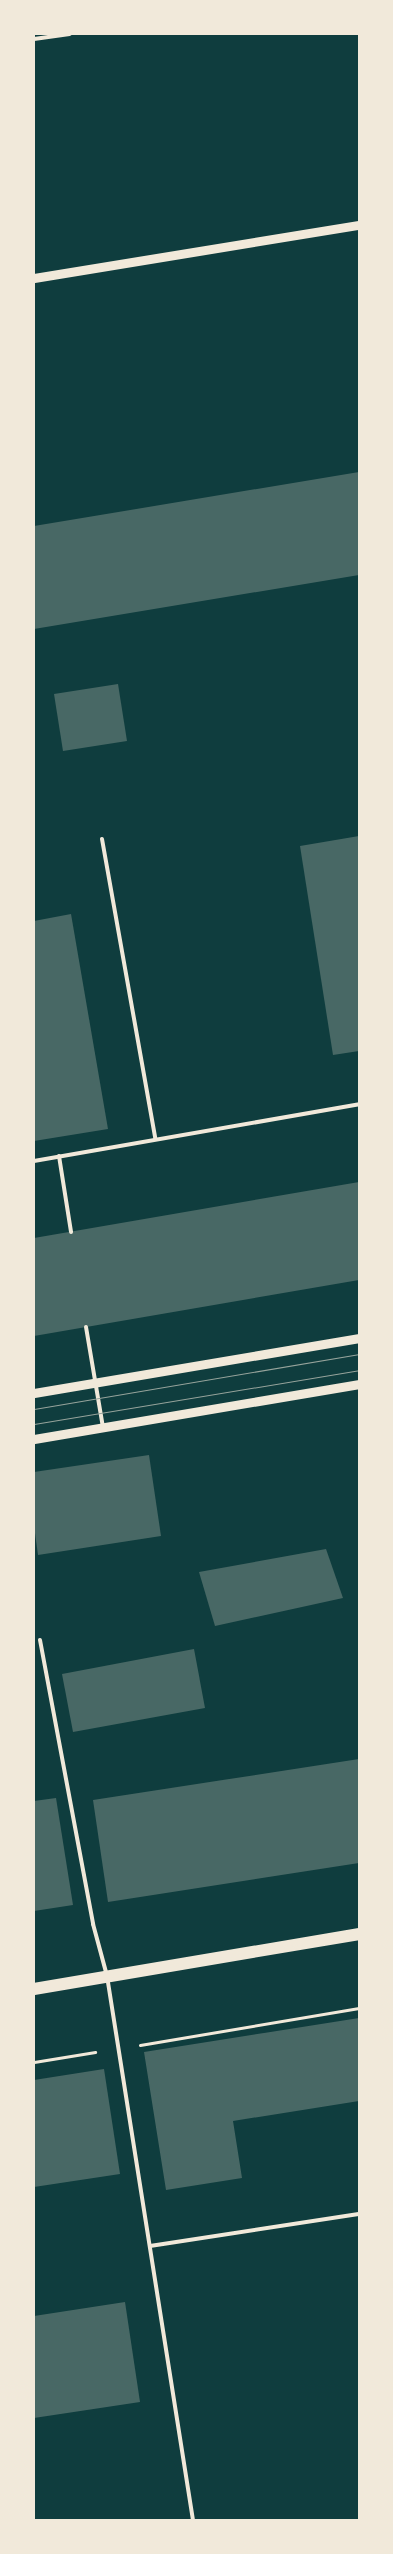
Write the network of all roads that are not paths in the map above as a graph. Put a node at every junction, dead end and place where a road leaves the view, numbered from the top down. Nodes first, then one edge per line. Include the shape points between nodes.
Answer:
1 (70, 34) edge
2 (34, 39) edge
3 (359, 225) edge
4 (34, 278) edge
5 (102, 839) dead end
6 (359, 1104) edge
7 (155, 1138) junction
8 (59, 1156) junction
9 (34, 1161) edge
10 (71, 1232) dead end
11 (86, 1327) dead end
12 (359, 1338) edge
13 (94, 1383) junction
14 (359, 1384) edge
15 (34, 1392) edge
16 (103, 1428) junction
17 (34, 1439) edge
18 (40, 1640) dead end
19 (359, 1934) edge
20 (107, 1976) junction
21 (34, 1989) edge
22 (359, 2214) edge
23 (150, 2246) junction
24 (193, 2520) edge

1 - 2 lane
3 - 4 street
5 - 7 lane
6 - 7 lane
7 - 8 lane
8 - 9 lane
8 - 10 lane
11 - 13 lane
12 - 13 street
13 - 15 street
13 - 16 lane
14 - 16 street
16 - 17 street
18 - 20 lane via 93,1924
19 - 20 main road
20 - 21 main road
20 - 23 lane
22 - 23 lane
23 - 24 lane

